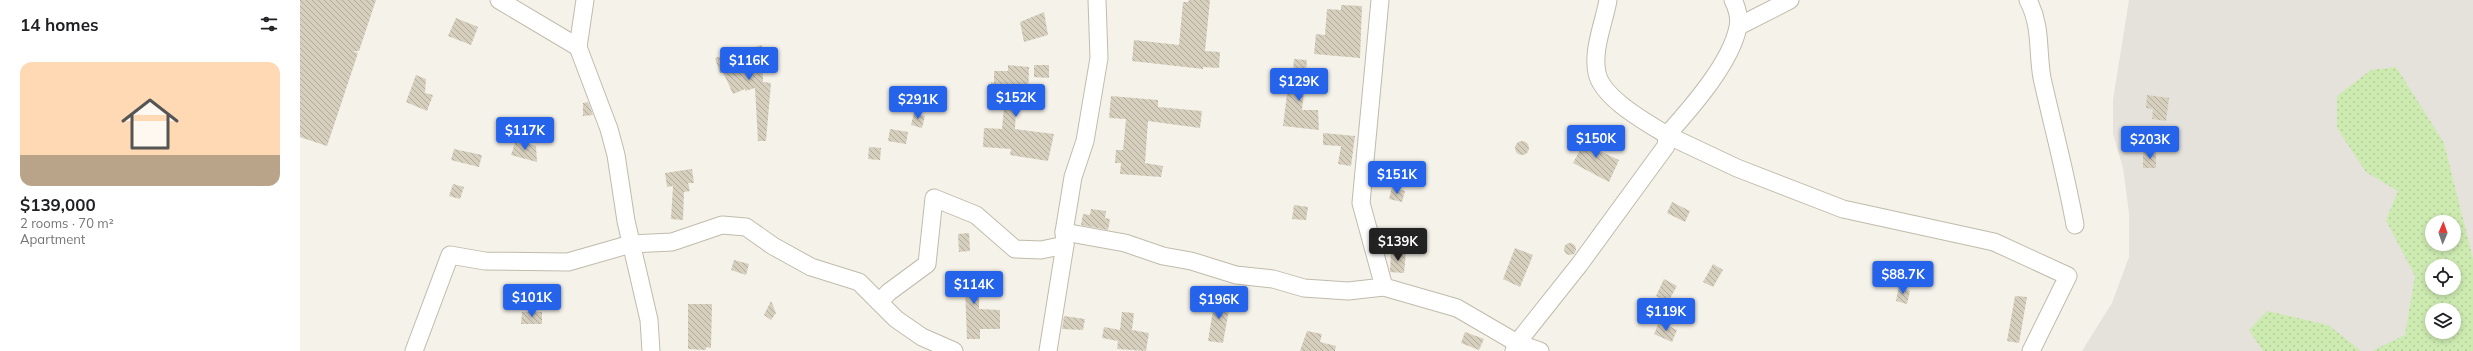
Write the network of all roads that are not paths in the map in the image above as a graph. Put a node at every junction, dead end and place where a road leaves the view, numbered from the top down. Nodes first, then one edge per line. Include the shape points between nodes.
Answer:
1 (499, 0) edge
2 (585, 0) edge
3 (1096, 0) edge
4 (1380, 0) edge
5 (1608, 0) edge
6 (1733, 0) edge
7 (1790, 0) edge
8 (2028, 0) edge
9 (1739, 26) junction
10 (578, 47) junction
11 (1667, 135) junction
12 (2075, 225) dead end
13 (1065, 239) junction
14 (631, 244) junction
15 (1384, 287) junction
16 (879, 302) junction
17 (1515, 347) edge
18 (414, 351) edge
19 (651, 351) edge
20 (954, 351) edge
21 (1048, 351) edge
22 (1540, 351) edge
23 (2031, 351) edge

1 - 10 street
2 - 10 street
3 - 13 street via 1100,58 1085,141 1073,177
4 - 15 street via 1361,203
5 - 11 street via 1597,52 1597,73 1604,91
6 - 9 street via 1737,7
7 - 9 street
8 - 12 street via 2039,35 2042,76 2062,157
9 - 11 street via 1729,52 1698,100
10 - 14 street via 609,128
11 - 17 street via 1666,146
11 - 23 street via 1737,168 1843,209 1994,242 2068,276
13 - 15 street via 1125,243 1236,275 1273,279 1304,288 1348,290
13 - 16 street via 1041,250 1015,249 976,215 934,198 927,264
13 - 21 street
14 - 16 street via 672,242 722,225 746,228 772,246 811,267 859,282
14 - 18 street via 568,262 485,261 450,255
14 - 19 street via 649,320
15 - 17 street via 1457,308
16 - 20 street via 896,319 922,336
17 - 22 street

